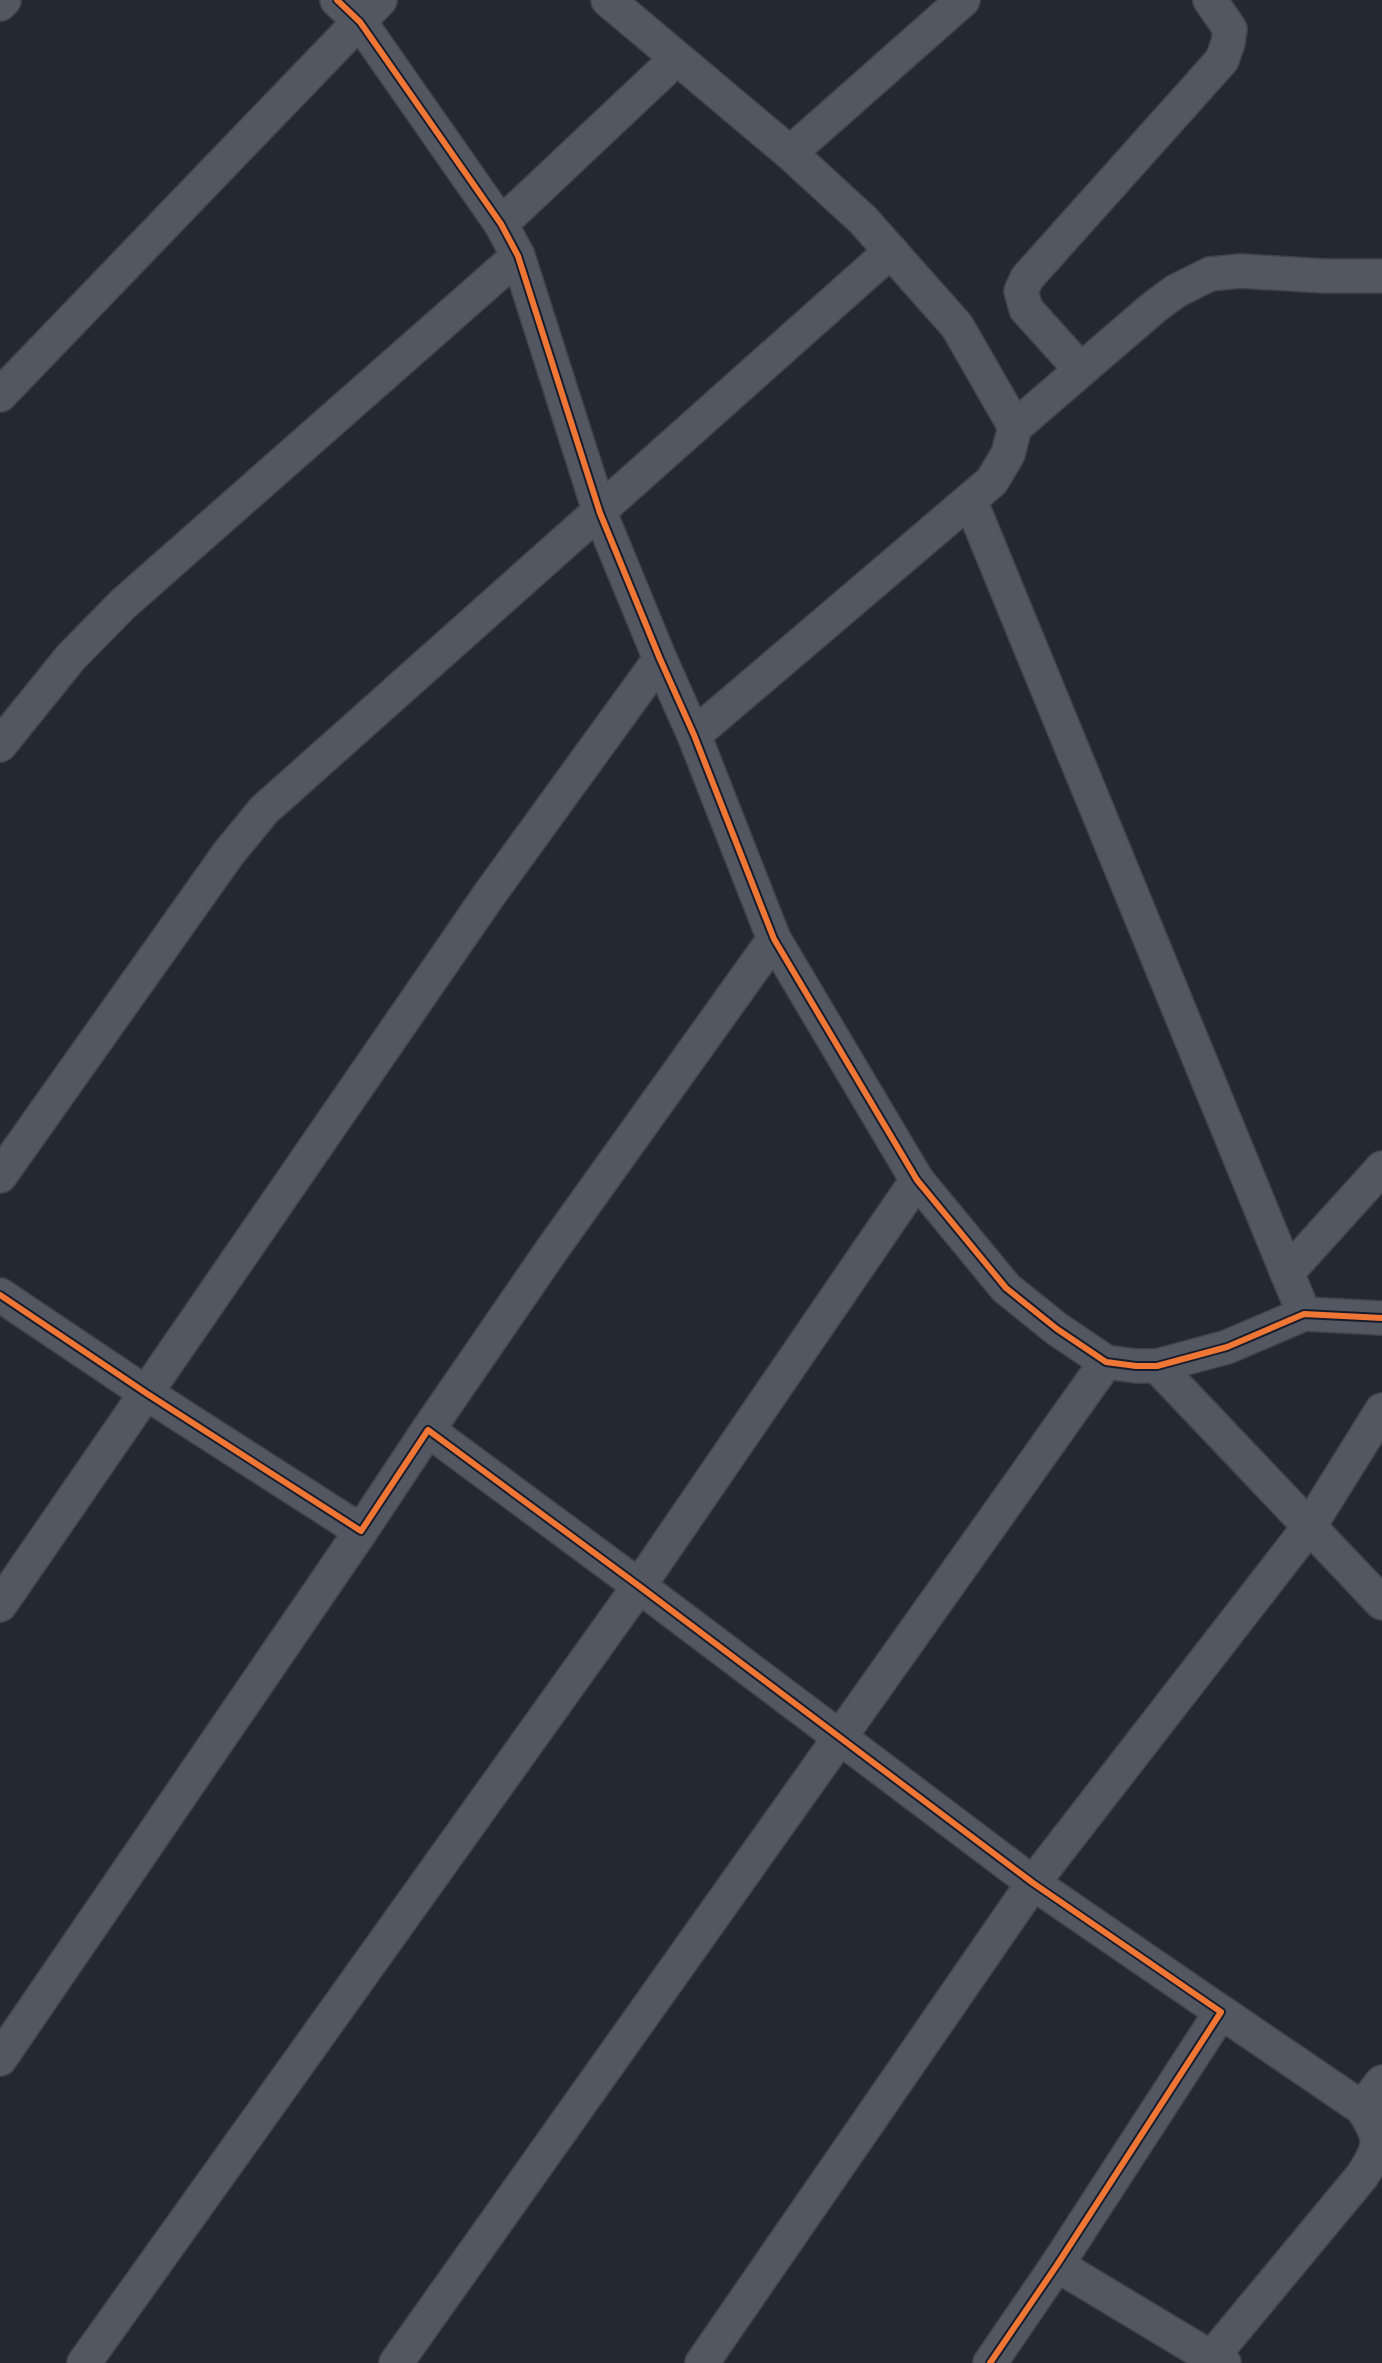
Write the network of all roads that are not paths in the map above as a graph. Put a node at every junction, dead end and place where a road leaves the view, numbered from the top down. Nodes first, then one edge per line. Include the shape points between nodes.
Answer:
1 (4, 0) edge
2 (337, 0) edge
3 (608, 0) edge
4 (963, 0) edge
5 (1210, 0) edge
6 (0, 4) edge
7 (370, 11) edge
8 (676, 59) junction
9 (790, 153) junction
10 (501, 224) junction
11 (891, 251) junction
12 (519, 256) junction
13 (1382, 276) edge
14 (1081, 370) junction
15 (0, 394) edge
16 (1015, 427) junction
17 (970, 500) junction
18 (600, 513) junction
19 (660, 659) junction
20 (694, 735) junction
21 (0, 745) edge
22 (774, 939) junction
23 (1382, 1168) edge
24 (0, 1176) edge
25 (917, 1180) junction
26 (1287, 1273) junction
27 (0, 1295) edge
28 (1304, 1314) junction
29 (1382, 1318) edge
30 (1106, 1362) junction
31 (1157, 1366) junction
32 (146, 1394) junction
33 (1382, 1410) edge
34 (428, 1430) junction
35 (1309, 1527) junction
36 (360, 1531) junction
37 (639, 1586) junction
38 (1382, 1603) edge
39 (0, 1605) edge
40 (838, 1737) junction
41 (1033, 1883) junction
42 (1221, 2012) junction
43 (0, 2059) edge
44 (1372, 2095) edge
45 (1372, 2184) edge
46 (1057, 2265) junction
47 (1214, 2361) edge
48 (84, 2363) edge
49 (396, 2363) edge
50 (702, 2363) edge
51 (990, 2363) edge

1 - 6 street
2 - 7 street
3 - 8 street
4 - 9 street
5 - 14 street via 1230,29 1222,60 1028,278 1021,291 1026,309
7 - 10 street
7 - 15 street
8 - 9 street
8 - 10 street
9 - 11 street
10 - 12 street
11 - 16 street via 957,326
11 - 18 street
12 - 18 street
12 - 21 street via 123,604 71,657
13 - 14 street via 1240,271 1210,274 1153,308
14 - 16 street
16 - 17 street via 1008,454 992,481
17 - 20 street
17 - 26 street
18 - 19 street
18 - 24 street via 264,810 228,854
19 - 20 street
19 - 32 street via 489,895
20 - 22 street
22 - 25 street
22 - 34 street
23 - 26 street
25 - 30 street via 1006,1287
25 - 37 street
26 - 28 street
27 - 32 street
28 - 29 street
28 - 31 street via 1227,1347
30 - 31 street
30 - 40 street
31 - 35 street
32 - 36 street
32 - 39 street
33 - 35 street
34 - 36 street
34 - 37 street
35 - 38 street
35 - 41 street
36 - 43 street
37 - 40 street
37 - 48 street
40 - 41 street
40 - 49 street
41 - 42 street
41 - 50 street
42 - 44 street
42 - 46 street
44 - 45 street via 1381,2136
45 - 47 street
46 - 47 street
46 - 51 street

